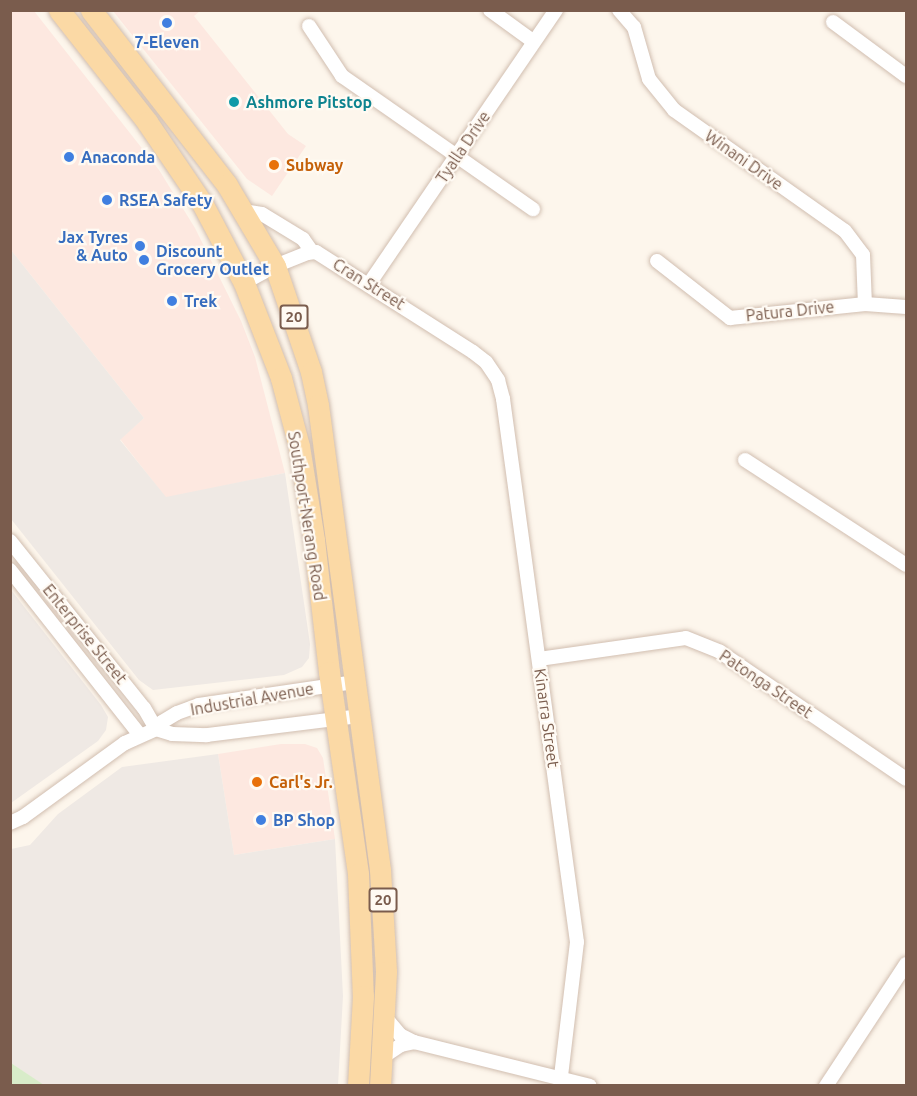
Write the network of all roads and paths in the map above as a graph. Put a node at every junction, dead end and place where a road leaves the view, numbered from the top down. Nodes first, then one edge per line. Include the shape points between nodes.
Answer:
1 (59, 10) edge
2 (91, 10) edge
3 (490, 10) edge
4 (556, 10) edge
5 (619, 10) edge
6 (833, 22) dead end
7 (309, 26) dead end
8 (534, 42) junction
9 (906, 76) edge
10 (457, 156) junction
11 (532, 209) dead end
12 (243, 212) junction
13 (312, 252) junction
14 (657, 261) dead end
15 (275, 266) junction
16 (244, 283) junction
17 (369, 284) junction
18 (865, 304) junction
19 (906, 307) edge
20 (486, 362) joint
21 (745, 460) dead end
22 (10, 541) edge
23 (906, 565) edge
24 (10, 570) edge
25 (539, 659) junction
26 (355, 682) junction
27 (331, 686) junction
28 (360, 716) junction
29 (335, 718) junction
30 (156, 729) junction
31 (140, 735) junction
32 (906, 779) edge
33 (10, 823) edge
34 (906, 964) edge
35 (385, 1017) junction
36 (414, 1042) junction
37 (383, 1057) junction
38 (561, 1077) junction
39 (358, 1086) edge
40 (380, 1086) edge
41 (590, 1086) edge
42 (826, 1086) edge

1 - 16 main road, Southport-Nerang Road / 20 via 177,165 219,232
2 - 12 main road, Southport-Nerang Road / 20 via 227,185
3 - 8 street
4 - 8 street, Tyalla Drive
5 - 18 street, Winani Drive via 634,27 649,79 674,110 845,231 863,255
6 - 9 street
7 - 10 street via 342,76
8 - 10 street, Tyalla Drive
10 - 11 street
10 - 17 street, Tyalla Drive
12 - 13 street, Cran Street via 262,214 303,239
12 - 15 main road, Southport-Nerang Road / 20
13 - 15 street
13 - 17 street, Cran Street
14 - 18 street, Patura Drive via 730,318
15 - 16 street
15 - 26 main road, Southport-Nerang Road / 20 via 296,321 318,405
16 - 27 main road, Southport-Nerang Road / 20 via 280,378 299,446
17 - 20 street, Cran Street
18 - 19 street, Patura Drive
20 - 25 street, Kinarra Street via 498,380 503,399
21 - 23 street
22 - 30 street, Enterprise Street via 144,708
24 - 31 street, Enterprise Street
25 - 32 street, Patonga Street via 686,638 720,652
25 - 38 street, Kinarra Street via 577,942
26 - 27 street, Industrial Avenue
26 - 28 main road, Southport-Nerang Road / 20
27 - 29 main road, Southport-Nerang Road / 20
27 - 30 street, Industrial Avenue via 199,705 177,713
28 - 29 street, Industrial Avenue
28 - 35 main road, Southport-Nerang Road / 20 via 385,924
29 - 30 street, Industrial Avenue via 207,735 172,734
29 - 39 main road, Southport-Nerang Road / 20 via 363,939
30 - 31 street, Industrial Avenue
31 - 33 street, Industrial Avenue
34 - 42 street
35 - 36 street via 400,1035
35 - 37 main road, Southport-Nerang Road / 20
36 - 37 street
36 - 38 street
37 - 40 main road, Southport-Nerang Road / 20
38 - 41 street

